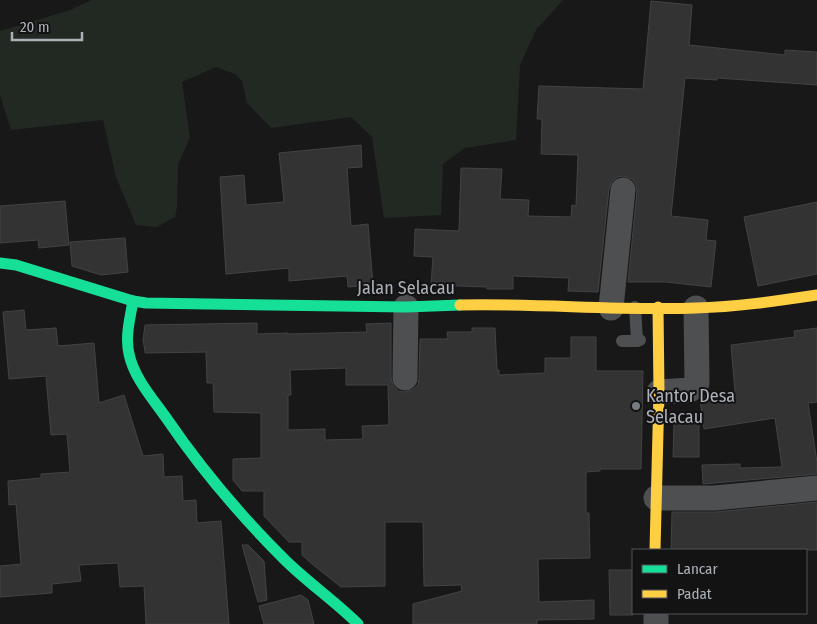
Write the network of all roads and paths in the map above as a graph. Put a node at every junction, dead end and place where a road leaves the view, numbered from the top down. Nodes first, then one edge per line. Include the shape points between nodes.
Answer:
1 (623, 190) dead end
2 (0, 263) edge
3 (817, 294) edge
4 (133, 301) junction
5 (406, 307) junction
6 (636, 307) junction
7 (658, 307) junction
8 (610, 308) junction
9 (696, 308) junction
10 (622, 341) dead end
11 (405, 378) dead end
12 (659, 392) junction
13 (817, 488) edge
14 (656, 498) junction
15 (655, 549) edge
16 (358, 624) edge

1 - 8 street
2 - 4 street, Jalan Selacau
3 - 9 street, Jalan Selacau
4 - 5 street, Jalan Selacau
4 - 16 street via 128,345 130,359 181,440 238,510 285,560
5 - 8 street, Jalan Selacau via 501,304
5 - 11 street
6 - 7 street, Jalan Selacau
6 - 8 street, Jalan Selacau
6 - 10 lane via 639,340
7 - 9 street, Jalan Selacau
7 - 12 street
9 - 12 street via 697,383 690,390
12 - 14 street
13 - 14 street via 715,498
14 - 15 street

